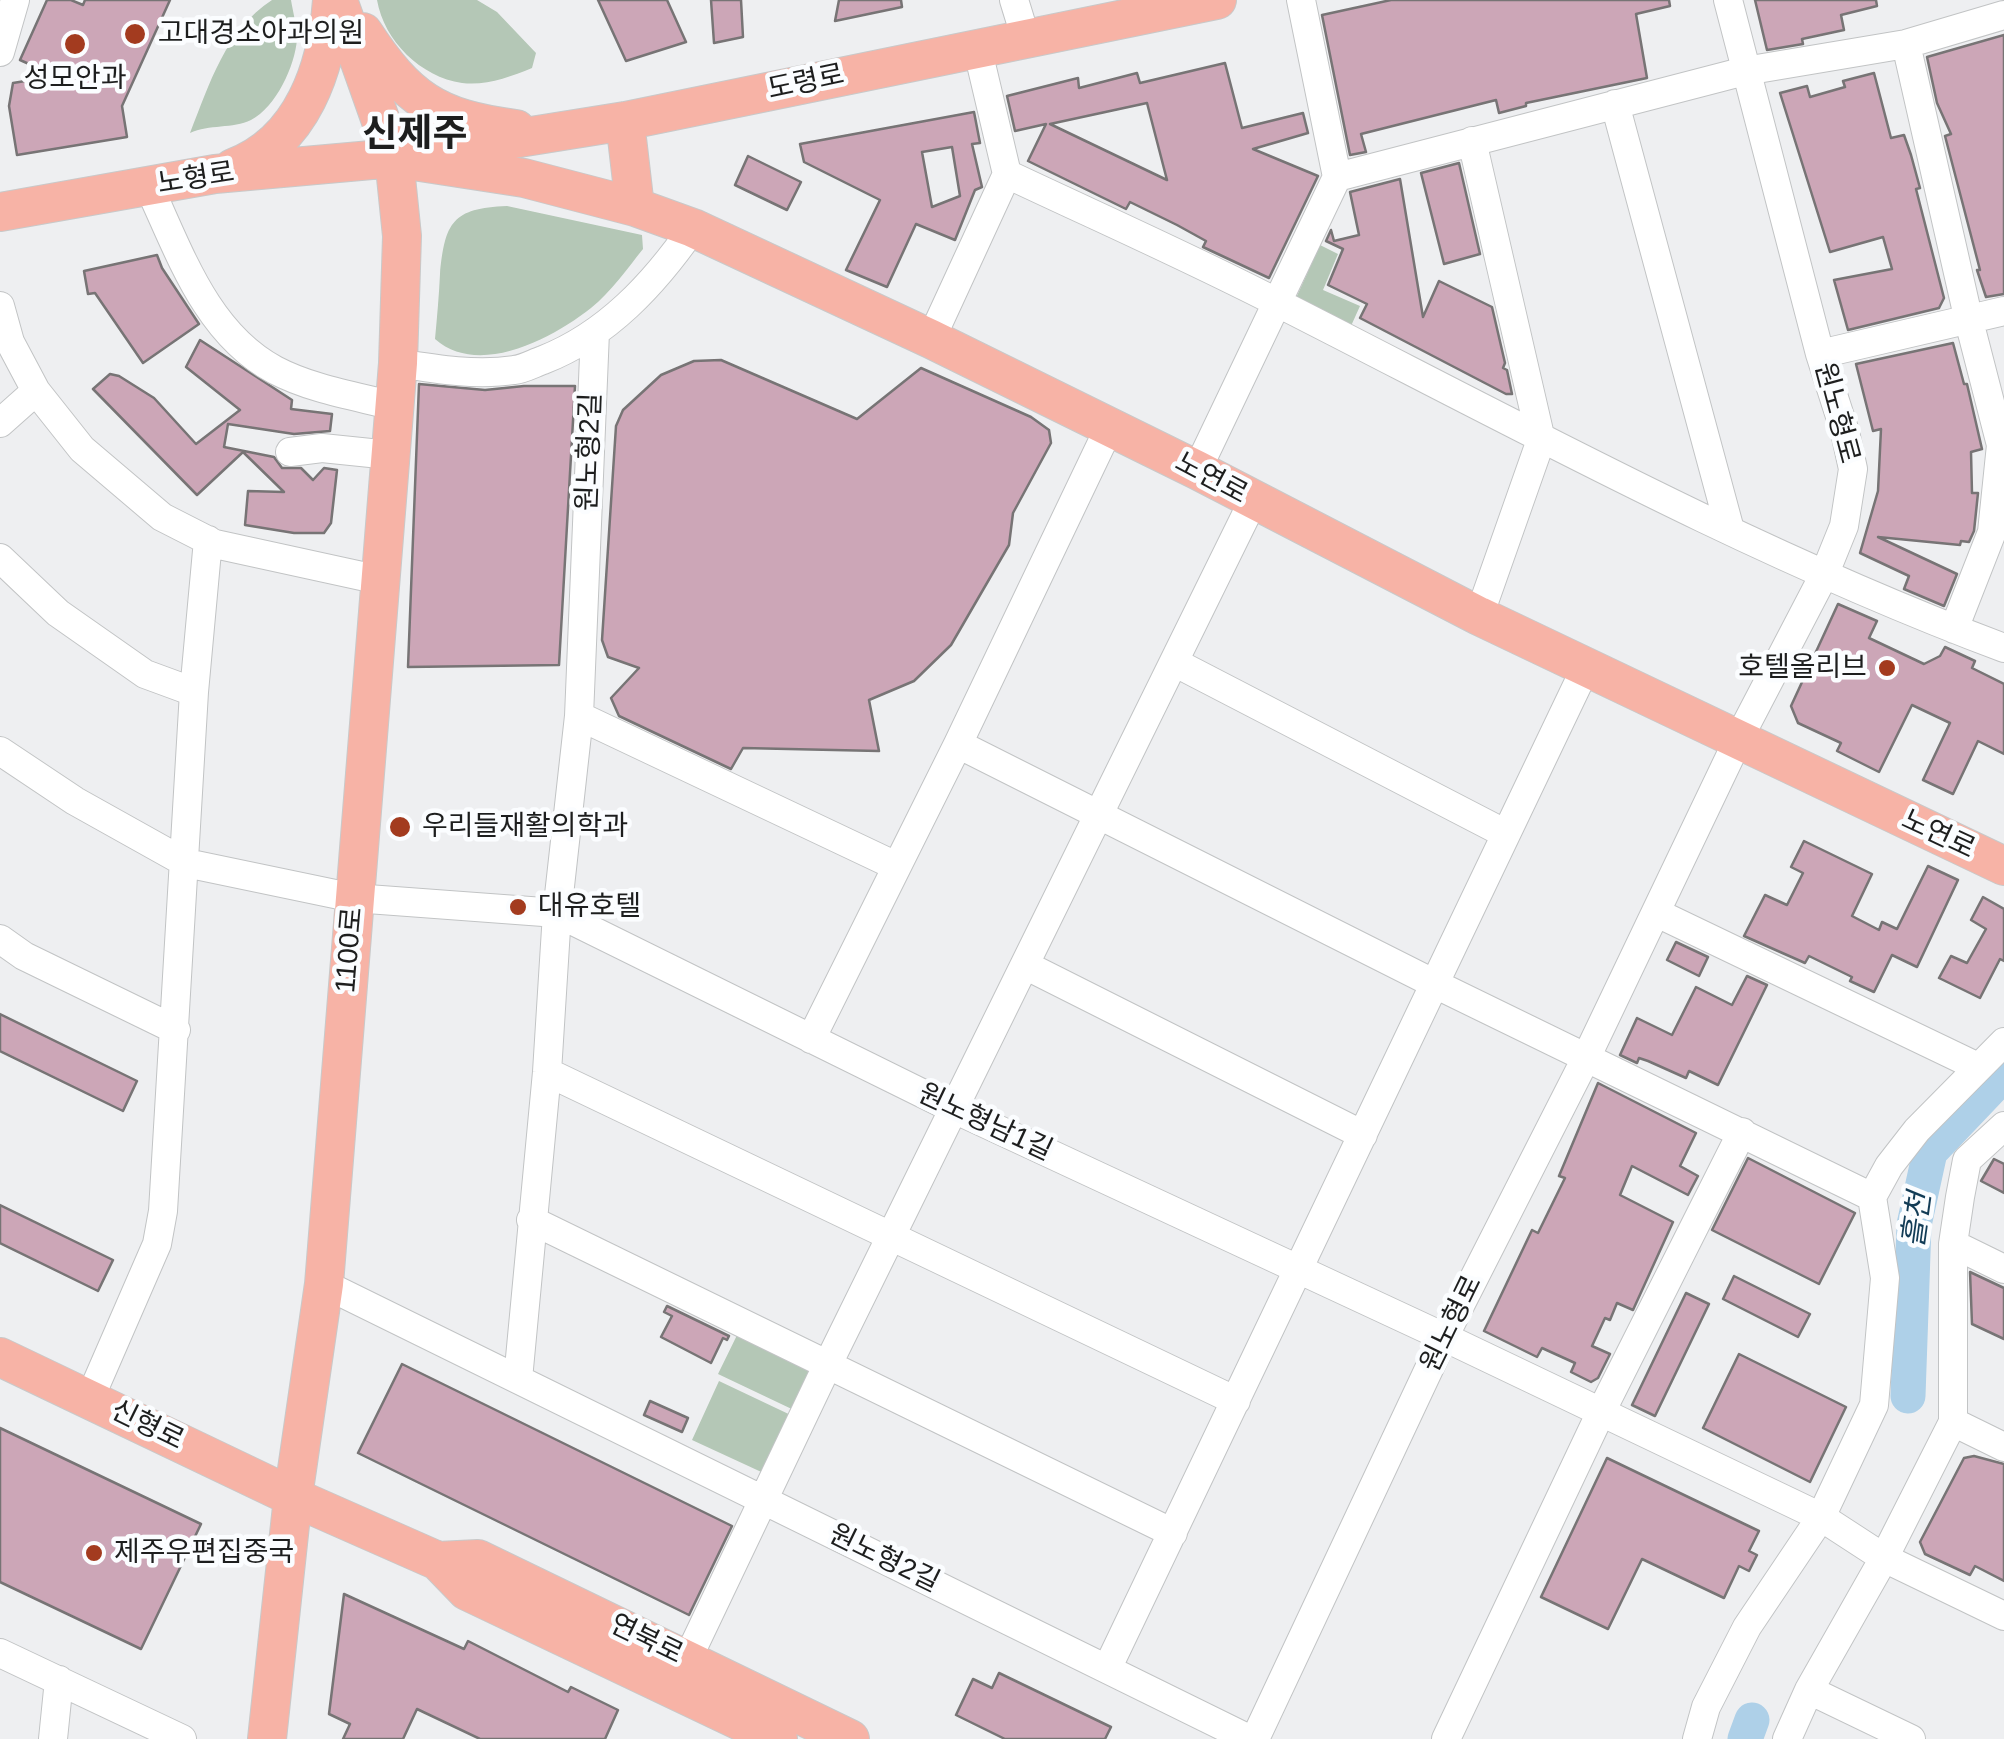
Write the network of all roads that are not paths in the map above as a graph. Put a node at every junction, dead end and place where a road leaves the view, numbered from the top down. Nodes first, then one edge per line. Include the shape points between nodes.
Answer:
1 (15, 0) edge
2 (338, 0) edge
3 (1014, 0) edge
4 (1301, 0) edge
5 (1728, 0) edge
6 (1203, 2) edge
7 (2004, 15) edge
8 (1026, 39) junction
9 (1906, 44) junction
10 (977, 47) junction
11 (0, 52) edge
12 (1745, 71) junction
13 (1615, 104) junction
14 (624, 121) junction
15 (548, 133) junction
16 (1472, 141) junction
17 (394, 158) junction
18 (215, 174) junction
19 (1007, 174) junction
20 (1337, 177) junction
21 (150, 187) junction
22 (635, 207) junction
23 (0, 212) edge
24 (692, 228) junction
25 (1278, 302) junction
26 (0, 306) edge
27 (2004, 312) edge
28 (1968, 321) junction
29 (595, 332) junction
30 (930, 339) junction
31 (1820, 354) junction
32 (398, 362) junction
33 (36, 391) junction
34 (394, 406) junction
35 (0, 424) edge
36 (1109, 428) junction
37 (1542, 440) junction
38 (290, 452) dead end
39 (390, 455) junction
40 (1196, 470) junction
41 (1253, 501) junction
42 (1730, 530) junction
43 (208, 540) junction
44 (0, 558) edge
45 (1825, 574) junction
46 (380, 580) junction
47 (1479, 616) junction
48 (1954, 629) junction
49 (2004, 648) edge
50 (1174, 662) junction
51 (1586, 667) junction
52 (194, 692) junction
53 (580, 716) junction
54 (1738, 740) junction
55 (958, 744) junction
56 (0, 751) edge
57 (1099, 814) junction
58 (1506, 834) junction
59 (186, 863) junction
60 (896, 866) junction
61 (2004, 866) edge
62 (354, 898) junction
63 (557, 912) junction
64 (1657, 913) junction
65 (0, 940) edge
66 (1025, 965) junction
67 (1435, 984) junction
68 (176, 1030) junction
69 (811, 1038) junction
70 (2004, 1042) edge
71 (1586, 1058) junction
72 (1978, 1067) junction
73 (547, 1072) junction
74 (954, 1108) junction
75 (2004, 1126) edge
76 (1742, 1132) junction
77 (1363, 1135) junction
78 (1872, 1196) junction
79 (532, 1220) junction
80 (891, 1236) junction
81 (1953, 1244) junction
82 (2004, 1269) edge
83 (1298, 1270) junction
84 (324, 1284) junction
85 (1444, 1337) junction
86 (0, 1357) edge
87 (828, 1364) junction
88 (518, 1379) junction
89 (90, 1398) junction
90 (1236, 1400) junction
91 (1600, 1412) junction
92 (1953, 1422) junction
93 (2004, 1447) edge
94 (293, 1497) junction
95 (766, 1501) junction
96 (1820, 1517) junction
97 (1173, 1532) junction
98 (1884, 1558) junction
99 (438, 1561) junction
100 (2004, 1616) edge
101 (0, 1653) edge
102 (687, 1660) junction
103 (1108, 1669) junction
104 (59, 1680) junction
105 (1810, 1690) junction
106 (134, 1728) edge
107 (53, 1739) edge
108 (182, 1739) edge
109 (267, 1739) edge
110 (778, 1739) edge
111 (850, 1739) edge
112 (1252, 1739) edge
113 (1446, 1739) edge
114 (1698, 1739) edge
115 (1787, 1739) edge
116 (1911, 1739) edge

1 - 11 street
2 - 15 main road via 416,96 450,116
2 - 17 main road, 1100로
2 - 18 main road via 319,75 292,124 264,153
3 - 8 street
4 - 20 street
5 - 12 street, 원노형로
6 - 8 main road, 도령로
7 - 9 street
8 - 10 main road, 도령로
9 - 12 street
9 - 28 street
10 - 14 main road, 도령로
10 - 19 street
12 - 13 street
12 - 31 street, 원노형로
13 - 16 street
13 - 42 street
14 - 15 main road, 도령로
14 - 22 main road
15 - 17 main road, 도령로
16 - 20 street
16 - 37 street
17 - 18 main road, 노형로
17 - 22 main road, 노연로 via 524,178
17 - 32 main road, 1100로 via 402,236
18 - 21 main road, 노형로
19 - 25 street
19 - 30 street
20 - 25 street
21 - 23 main road, 노형로
21 - 34 street via 198,292 242,347 307,384
22 - 24 main road, 노연로
24 - 29 street via 635,300
24 - 30 main road, 노연로
25 - 37 street
25 - 40 street
26 - 33 street
27 - 28 street
28 - 31 street
28 - 48 street via 2000,445 1992,532
29 - 32 street via 516,370
29 - 53 street, 원노형2길
30 - 36 main road, 노연로
31 - 45 street, 원노형로 via 1853,470 1844,526
32 - 34 main road, 1100로
33 - 35 street
33 - 43 street via 82,449 129,491 162,518
34 - 39 main road, 1100로
36 - 40 main road, 노연로
36 - 55 street
37 - 42 street
37 - 47 street
38 - 39 street
39 - 46 main road, 1100로
40 - 41 main road, 노연로
41 - 47 main road, 노연로
41 - 50 street
42 - 45 street
43 - 46 street
43 - 52 street
44 - 52 street via 58,614 145,674
45 - 48 street
45 - 54 street, 원노형로
46 - 62 main road, 1100로
47 - 51 main road, 노연로
48 - 49 street
50 - 57 street
50 - 58 street
51 - 54 main road, 노연로
51 - 58 street
52 - 59 street
53 - 60 street
53 - 63 street, 원노형2길
54 - 61 main road, 노연로
54 - 64 street, 원노형로
55 - 57 street
55 - 60 street
56 - 59 street, 원노형남1길
57 - 66 street
57 - 67 street
58 - 67 street
59 - 62 street, 원노형남1길
59 - 68 street
60 - 69 street
62 - 63 street, 원노형남1길
62 - 84 main road, 1100로
63 - 69 street, 원노형남1길
63 - 73 street, 원노형2길
64 - 71 street, 원노형로
64 - 72 street
65 - 68 street
66 - 74 street
66 - 77 street
67 - 71 street
67 - 77 street
68 - 89 street via 157,1244
69 - 74 street, 원노형남1길
70 - 72 street
71 - 76 street
71 - 85 street, 원노형로
72 - 78 street via 1917,1130
73 - 79 street, 원노형2길
73 - 80 street
74 - 80 street
74 - 83 street, 원노형남1길
75 - 81 street via 1967,1160
76 - 78 street
76 - 91 street
77 - 83 street
78 - 96 street via 1885,1278 1874,1405
79 - 87 street
79 - 88 street, 원노형2길
80 - 87 street
80 - 90 street
81 - 82 street
81 - 92 street
83 - 85 street, 원노형남1길
83 - 90 street
84 - 88 street, 원노형2길
84 - 94 main road, 1100로
85 - 91 street, 원노형남1길
85 - 112 street, 원노형로
86 - 89 main road, 신형로
87 - 95 street
87 - 97 street
88 - 95 street, 원노형2길
89 - 94 main road, 신형로
90 - 97 street
91 - 96 street, 원노형남1길
91 - 113 street
92 - 93 street
92 - 98 street
94 - 99 main road, 연북로
94 - 109 main road, 1100로
95 - 102 street
95 - 103 street, 원노형2길
96 - 98 street, 원노형남1길
96 - 114 street via 1748,1627 1706,1706
97 - 103 street
98 - 100 street, 원노형남1길
98 - 105 street
99 - 102 main road, 연북로 via 478,1559
99 - 110 main road, 연북로 via 467,1591
101 - 104 street
102 - 111 main road, 연북로
103 - 112 street, 원노형2길
104 - 106 street
104 - 107 street
105 - 115 street
105 - 116 street
106 - 108 street

